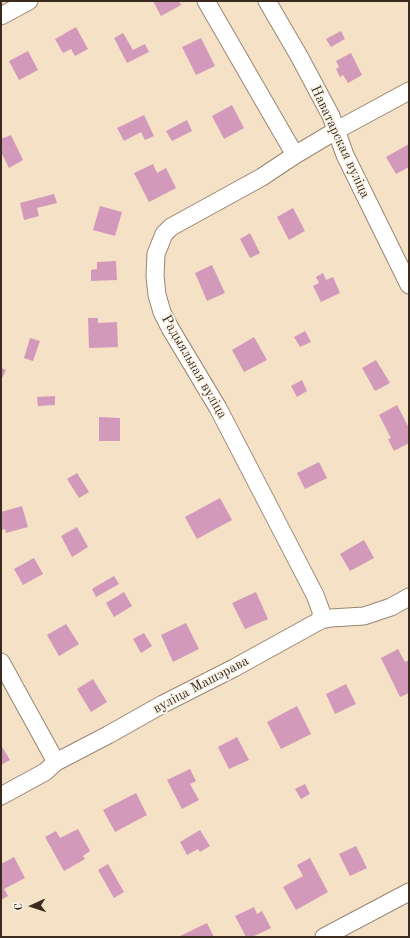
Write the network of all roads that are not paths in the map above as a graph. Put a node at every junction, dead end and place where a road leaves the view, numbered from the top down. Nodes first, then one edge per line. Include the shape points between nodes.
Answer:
1 (29, 1) edge
2 (206, 1) edge
3 (267, 1) edge
4 (1, 16) edge
5 (409, 91) edge
6 (337, 130) junction
7 (295, 155) junction
8 (409, 285) edge
9 (409, 597) edge
10 (321, 620) junction
11 (1, 662) edge
12 (56, 762) junction
13 (1, 796) edge
14 (409, 892) edge
15 (324, 937) edge

1 - 4 street
2 - 7 street
3 - 6 street, Наватарская вуліца
5 - 6 street, Радыяльная вуліца
6 - 7 street, Радыяльная вуліца
6 - 8 street, Наватарская вуліца via 345,155
7 - 10 street, Радыяльная вуліца via 262,177 171,227 159,244 155,276 162,312 218,408 312,588 321,611
9 - 10 street, вуліца Машэрава via 391,607 364,616
10 - 12 street, вуліца Машэрава
11 - 12 street
12 - 13 street, вуліца Машэрава via 44,772
14 - 15 street

